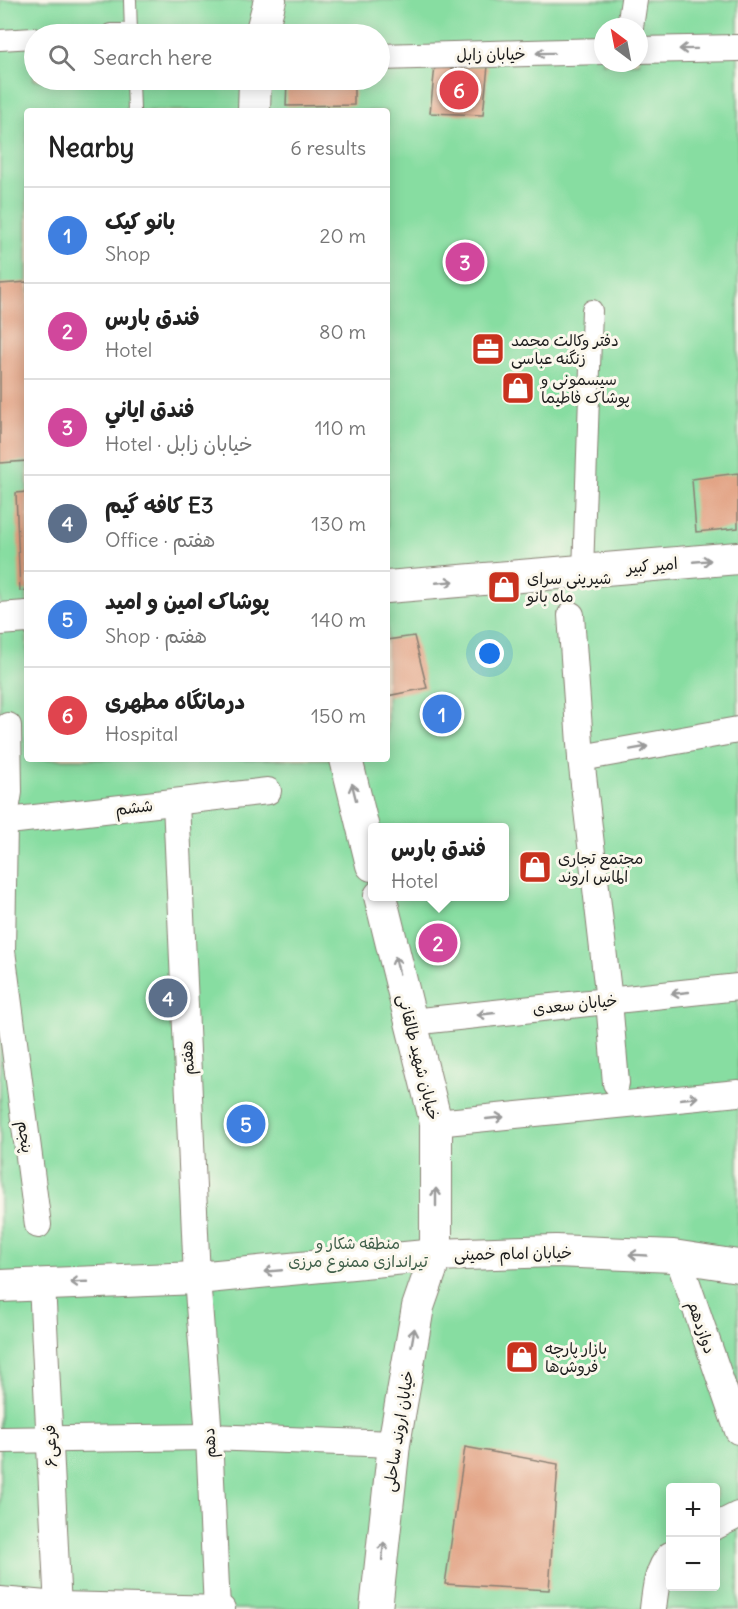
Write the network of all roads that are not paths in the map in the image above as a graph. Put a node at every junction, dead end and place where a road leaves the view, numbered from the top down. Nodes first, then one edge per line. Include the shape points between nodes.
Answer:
1 (130, 0) edge
2 (270, 0) edge
3 (634, 0) edge
4 (631, 18) edge
5 (131, 24) edge
6 (264, 24) edge
7 (24, 39) edge
8 (0, 40) edge
9 (738, 48) edge
10 (648, 50) edge
11 (594, 51) edge
12 (390, 57) edge
13 (133, 90) edge
14 (255, 90) edge
15 (134, 108) edge
16 (254, 108) edge
17 (592, 310) dead end
18 (738, 558) edge
19 (583, 571) junction
20 (390, 587) edge
21 (571, 615) dead end
22 (24, 617) edge
23 (0, 619) edge
24 (8, 726) dead end
25 (738, 730) edge
26 (581, 758) junction
27 (347, 762) edge
28 (268, 791) dead end
29 (176, 802) junction
30 (2, 822) edge
31 (368, 849) edge
32 (381, 901) edge
33 (1, 951) edge
34 (738, 987) edge
35 (609, 1001) junction
36 (411, 1022) junction
37 (616, 1083) dead end
38 (738, 1093) edge
39 (436, 1124) junction
40 (38, 1225) dead end
41 (436, 1255) junction
42 (678, 1257) junction
43 (738, 1266) edge
44 (197, 1278) junction
45 (42, 1284) junction
46 (0, 1286) edge
47 (738, 1431) edge
48 (209, 1437) junction
49 (0, 1440) edge
50 (50, 1440) junction
51 (394, 1444) junction
52 (738, 1515) edge
53 (720, 1524) edge
54 (666, 1559) edge
55 (0, 1600) edge
56 (58, 1607) edge
57 (219, 1609) edge
58 (376, 1609) edge
59 (652, 1609) edge

1 - 5 lane
2 - 6 street
3 - 4 street
7 - 8 street
9 -> 10 street
11 -> 12 street, خیابان زابل
13 - 15 lane
14 - 16 street
17 - 19 street
19 -> 18 street, امیر کبیر
20 -> 19 street, امیر کبیر
21 - 26 street
22 - 23 street
24 - 30 street, پنجم via 9,792
26 -> 25 street
26 - 35 street
31 -> 27 street
28 - 29 street, ششم
29 - 30 street, ششم
29 - 44 street, هفتم
30 - 33 street, پنجم
36 -> 32 street, خیابان شهيد طالقانی
33 - 40 street, پنجم
34 -> 35 street, خیابان سعدی
35 -> 36 street, خیابان سعدی
35 - 37 street
36 - 39 street, خیابان شهيد طالقانی
39 -> 38 street
41 -> 39 street, خیابان شهيد طالقانی
42 -> 41 street, خیابان امام خمینی via 556,1251
41 -> 44 street, خیابان امام خمینی
51 -> 41 street, خیابان اروند ساحلی via 418,1307
42 - 43 street, خیابان امام خمینی
42 - 47 street, دوازدهم
44 -> 45 street, خیابان امام خمینی
44 - 48 street, دهم
45 - 46 street, خیابان امام خمینی
45 - 50 street, فرعی۶
48 - 50 street
48 - 51 street
48 - 57 street, دهم
49 - 50 street
50 - 56 street, فرعی۶
58 -> 51 street, خیابان اروند ساحلی
52 - 53 street
54 - 59 street
55 - 56 street
56 - 57 street

